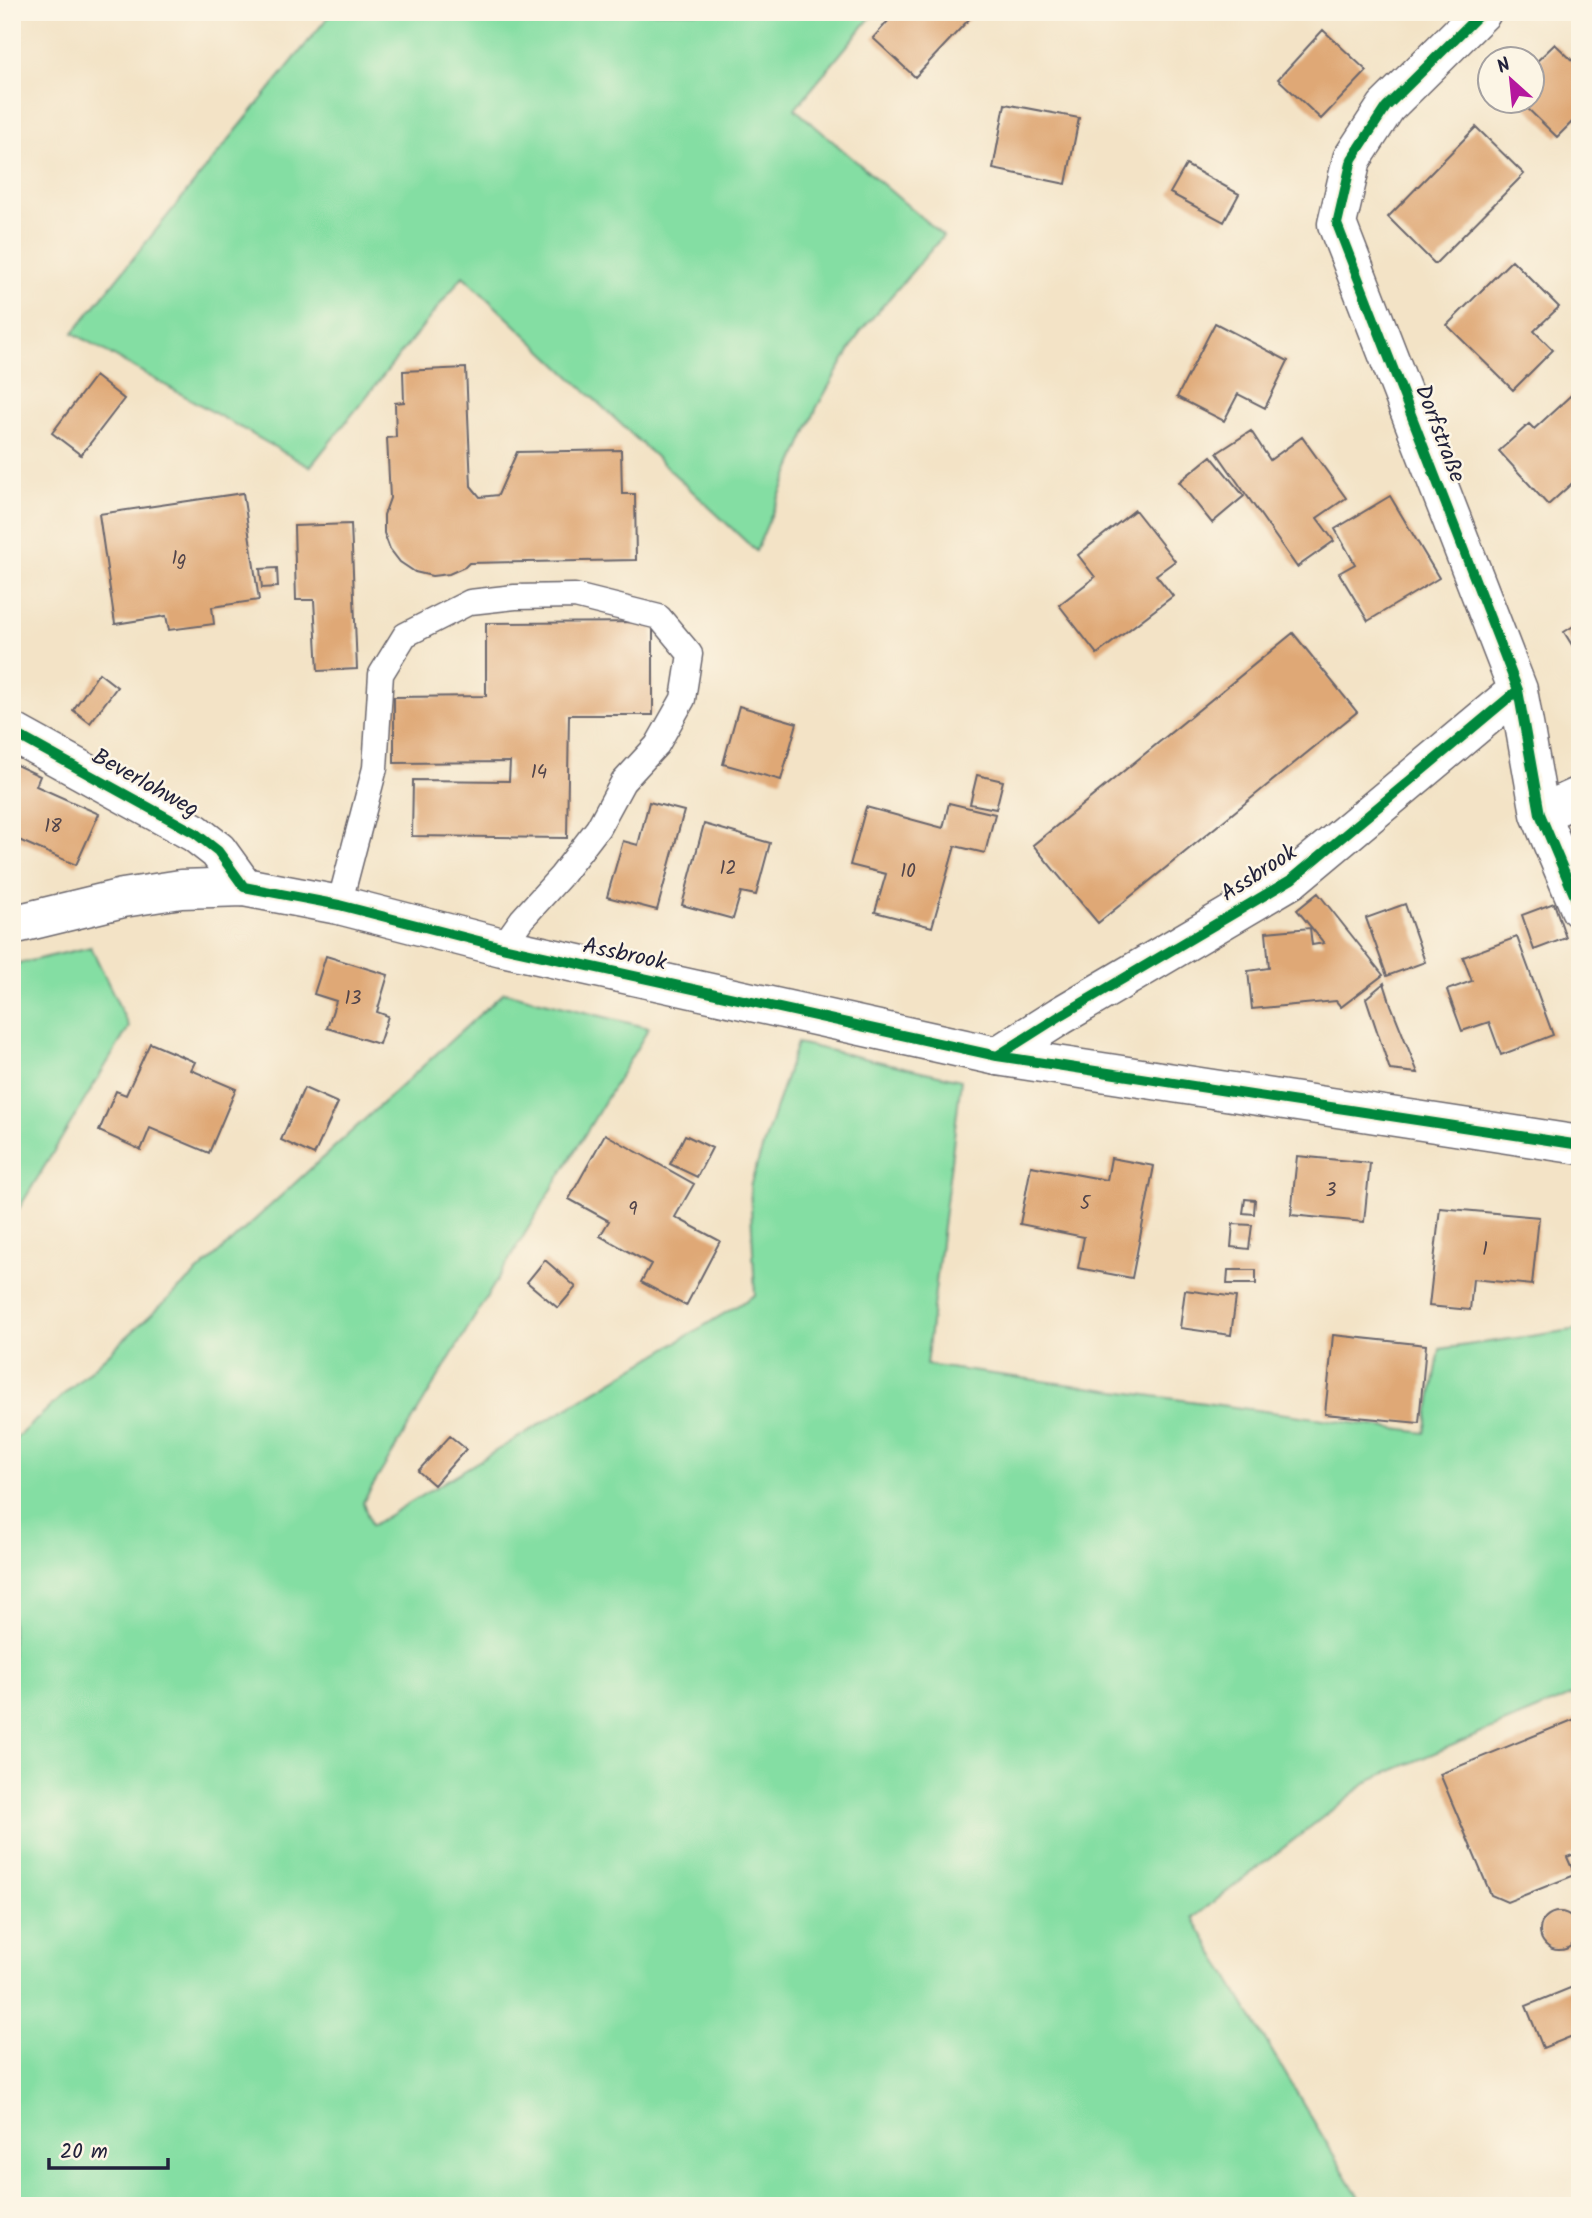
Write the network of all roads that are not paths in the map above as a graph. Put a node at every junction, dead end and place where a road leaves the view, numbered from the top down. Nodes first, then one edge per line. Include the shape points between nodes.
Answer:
1 (1476, 14) edge
2 (1518, 690) junction
3 (12, 732) edge
4 (1580, 796) edge
5 (1540, 814) junction
6 (244, 887) junction
7 (339, 905) junction
8 (1580, 909) edge
9 (12, 925) edge
10 (502, 947) junction
11 (997, 1056) junction
12 (1580, 1145) edge

1 - 2 street, Dorfstraße via 1386,107 1352,159 1337,224
2 - 5 street, Dorfstraße
2 - 11 street, Assbrook via 1292,879
3 - 6 street, Beverlohweg via 195,833 218,851
4 - 5 street
5 - 8 street, Dorfstraße
6 - 7 street, Assbrook
6 - 9 street, Assbrook via 181,889 123,898
7 - 10 street, Assbrook
7 - 10 lane via 375,768 381,674 405,635 470,602 515,597 575,596 659,617 690,654 683,699 657,745 623,782 598,828
10 - 11 street, Assbrook
11 - 12 street, Assbrook

